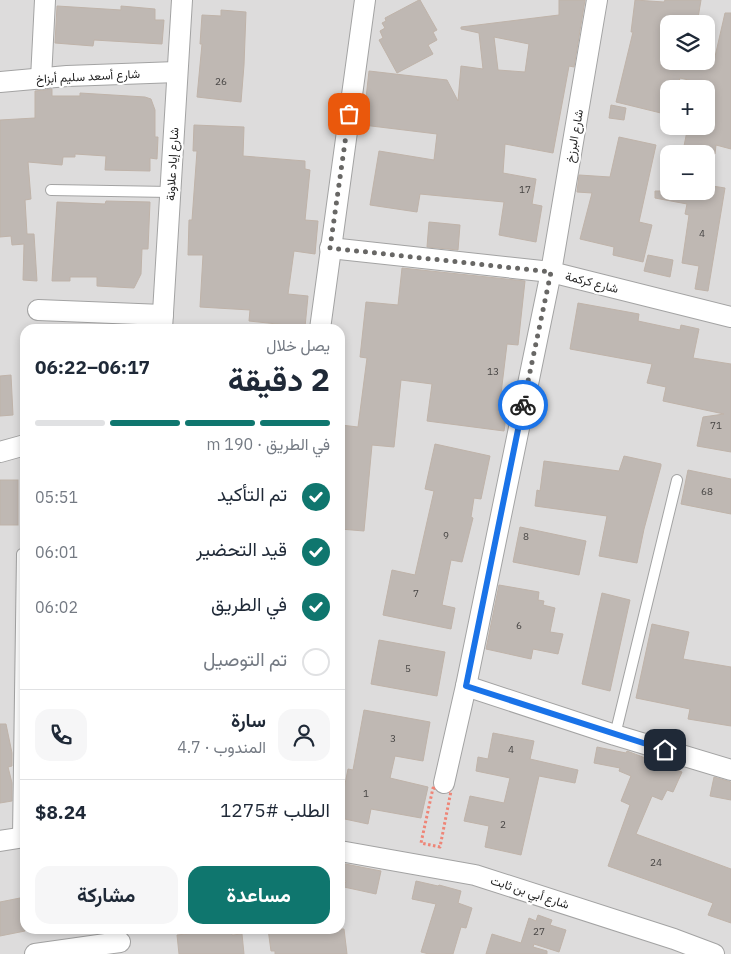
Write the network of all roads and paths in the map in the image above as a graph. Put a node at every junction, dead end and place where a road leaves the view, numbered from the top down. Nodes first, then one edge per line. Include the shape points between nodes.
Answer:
1 (45, 0) edge
2 (182, 0) edge
3 (365, 0) edge
4 (597, 0) edge
5 (177, 72) junction
6 (41, 79) junction
7 (0, 82) edge
8 (51, 190) dead end
9 (170, 192) junction
10 (330, 248) junction
11 (551, 272) junction
12 (38, 310) dead end
13 (731, 317) edge
14 (162, 322) edge
15 (321, 324) edge
16 (20, 446) edge
17 (0, 452) edge
18 (677, 480) dead end
19 (466, 686) junction
20 (615, 735) junction
21 (20, 749) edge
22 (731, 770) edge
23 (442, 790) junction
24 (14, 838) edge
25 (345, 852) edge
26 (120, 942) dead end
27 (34, 954) edge
28 (714, 954) edge

1 - 6 street
2 - 5 street, شارع إياد علاونة
3 - 10 street
4 - 11 street, شارع البرزخ
5 - 6 street, شارع أسعد سليم أبزاخ
5 - 9 street, شارع إياد علاونة
6 - 7 street, شارع أسعد سليم أبزاخ
8 - 9 lane
9 - 14 street, شارع إياد علاونة
10 - 11 street, شارع كركمة
10 - 15 street
11 - 13 street, شارع كركمة
11 - 19 street, شارع البرزخ
12 - 14 street
16 - 17 street
18 - 20 lane
19 - 20 street
19 - 23 street, شارع البرزخ
20 - 22 street
21 - 24 lane
23 - 23 path via 421,843 440,847
25 - 28 street, شارع أبي بن ثابت via 475,875
26 - 27 street

